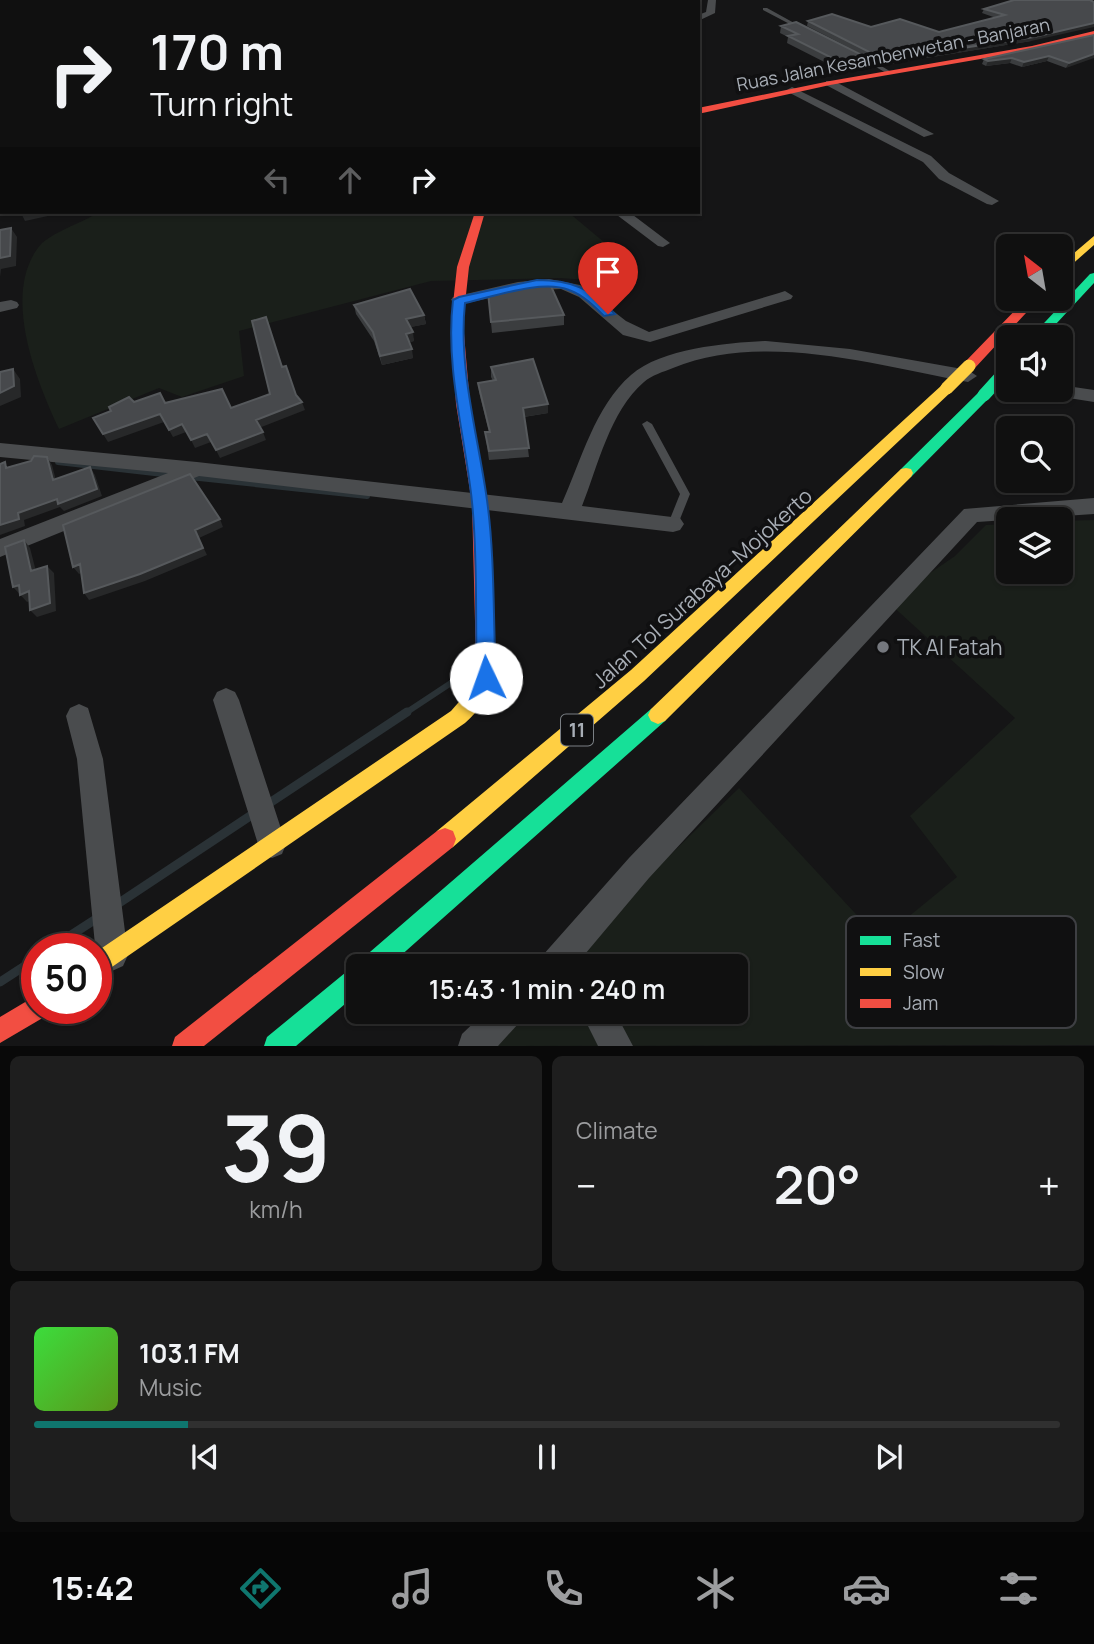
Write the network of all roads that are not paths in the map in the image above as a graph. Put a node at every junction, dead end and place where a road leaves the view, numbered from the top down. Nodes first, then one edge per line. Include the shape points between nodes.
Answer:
1 (712, 0) edge
2 (765, 9) dead end
3 (700, 17) edge
4 (807, 30) edge
5 (1094, 33) edge
6 (849, 51) edge
7 (890, 73) junction
8 (830, 83) junction
9 (792, 90) junction
10 (700, 111) edge
11 (928, 134) dead end
12 (992, 201) dead end
13 (479, 214) edge
14 (623, 214) edge
15 (1094, 239) edge
16 (663, 243) dead end
17 (1073, 259) edge
18 (1094, 276) edge
19 (785, 296) dead end
20 (459, 300) junction
21 (1021, 312) edge
22 (1048, 325) edge
23 (996, 374) edge
24 (996, 385) edge
25 (1073, 393) edge
26 (1094, 396) edge
27 (647, 424) dead end
28 (0, 450) edge
29 (197, 469) junction
30 (480, 503) junction
31 (1094, 506) edge
32 (569, 513) junction
33 (673, 524) joint
34 (0, 548) edge
35 (226, 700) dead end
36 (79, 716) dead end
37 (272, 844) junction
38 (102, 933) edge
39 (384, 954) edge
40 (570, 954) edge
41 (112, 955) edge
42 (346, 987) edge
43 (21, 1017) edge
44 (496, 1024) edge
45 (604, 1024) edge
46 (0, 1031) edge
47 (184, 1045) edge
48 (276, 1045) edge
49 (474, 1045) edge
50 (617, 1045) edge

1 - 3 street via 710,13
2 - 4 lane
5 - 7 main road, Ruas Jalan Kesambenwetan - Banjaran
6 - 7 lane
7 - 8 main road, Ruas Jalan Kesambenwetan - Banjaran
8 - 9 main road, Ruas Jalan Kesambenwetan - Banjaran
8 - 11 street
9 - 10 main road, Ruas Jalan Kesambenwetan - Banjaran
9 - 12 street via 927,159 944,176
13 - 20 main road via 463,267
14 - 16 street
15 - 17 main road
18 - 22 main road
19 - 20 street via 650,337 632,334 595,300 558,283
20 - 30 main road via 460,371
21 - 47 main road, Jalan Tol Surabaya–Mojokerto / 11, bridge via 677,641 519,780
23 - 32 street via 748,345 673,359 637,379 611,417
24 - 39 main road, 11, bridge via 650,723
25 - 26 street
27 - 33 lane via 685,494
28 - 29 street
29 - 30 street
29 - 34 street
30 - 32 street
30 - 37 main road via 486,678 479,699
31 - 40 street via 971,515 648,858
32 - 33 street
35 - 37 street
36 - 38 street via 90,759
37 - 41 main road
42 - 48 main road
43 - 46 main road
44 - 49 street
45 - 50 street

